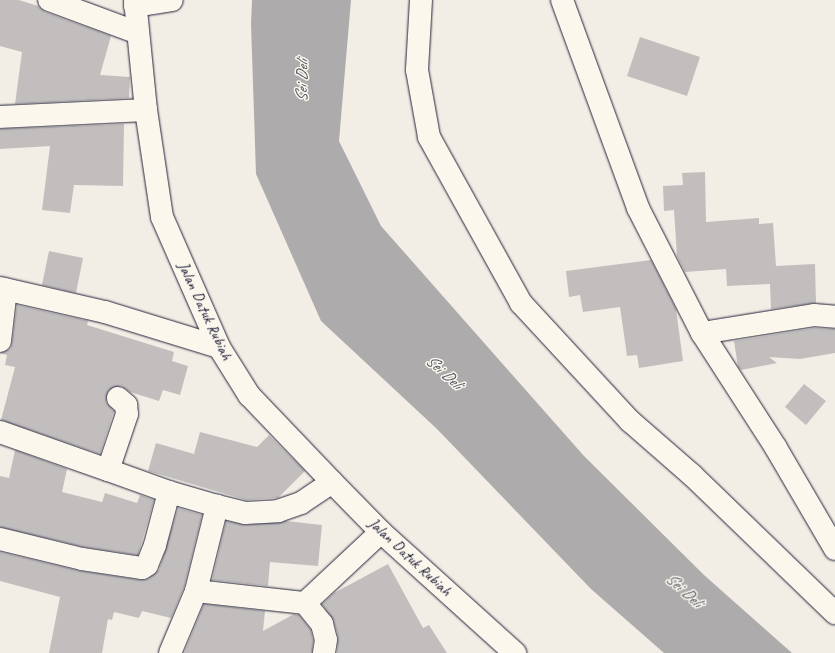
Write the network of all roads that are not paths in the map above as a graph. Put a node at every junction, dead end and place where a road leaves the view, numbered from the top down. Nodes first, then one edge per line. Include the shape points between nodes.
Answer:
1 (49, 0) edge
2 (172, 0) edge
3 (421, 0) edge
4 (562, 0) edge
5 (135, 3) edge
6 (138, 33) junction
7 (146, 110) junction
8 (0, 117) edge
9 (3, 288) edge
10 (835, 317) edge
11 (702, 333) junction
12 (0, 341) edge
13 (218, 346) junction
14 (118, 398) dead end
15 (0, 432) edge
16 (108, 470) junction
17 (332, 482) junction
18 (169, 492) junction
19 (217, 506) junction
20 (381, 532) junction
21 (0, 538) edge
22 (832, 538) edge
23 (196, 591) junction
24 (305, 603) junction
25 (833, 608) edge
26 (170, 653) edge
27 (324, 653) edge
28 (515, 653) edge

1 - 6 street
2 - 5 street
3 - 25 street via 417,70 429,137 521,303 630,421 692,475
4 - 11 street via 638,208
5 - 6 street, Jalan Datuk Rubiah
6 - 7 street, Jalan Datuk Rubiah
7 - 8 street
7 - 13 street, Jalan Datuk Rubiah via 162,217
9 - 12 street
9 - 13 street via 105,312
10 - 11 street via 814,315
11 - 22 street
13 - 17 street, Jalan Datuk Rubiah via 249,396
14 - 16 street via 126,405 127,414
15 - 16 street
16 - 18 street
17 - 19 street via 301,503 278,511 245,513
17 - 20 street, Jalan Datuk Rubiah
18 - 19 street
18 - 21 street via 155,545 147,565 142,568 82,558
19 - 23 street
20 - 24 street
20 - 28 street, Jalan Datuk Rubiah
23 - 24 street
23 - 26 street
24 - 27 street via 322,624 326,640

